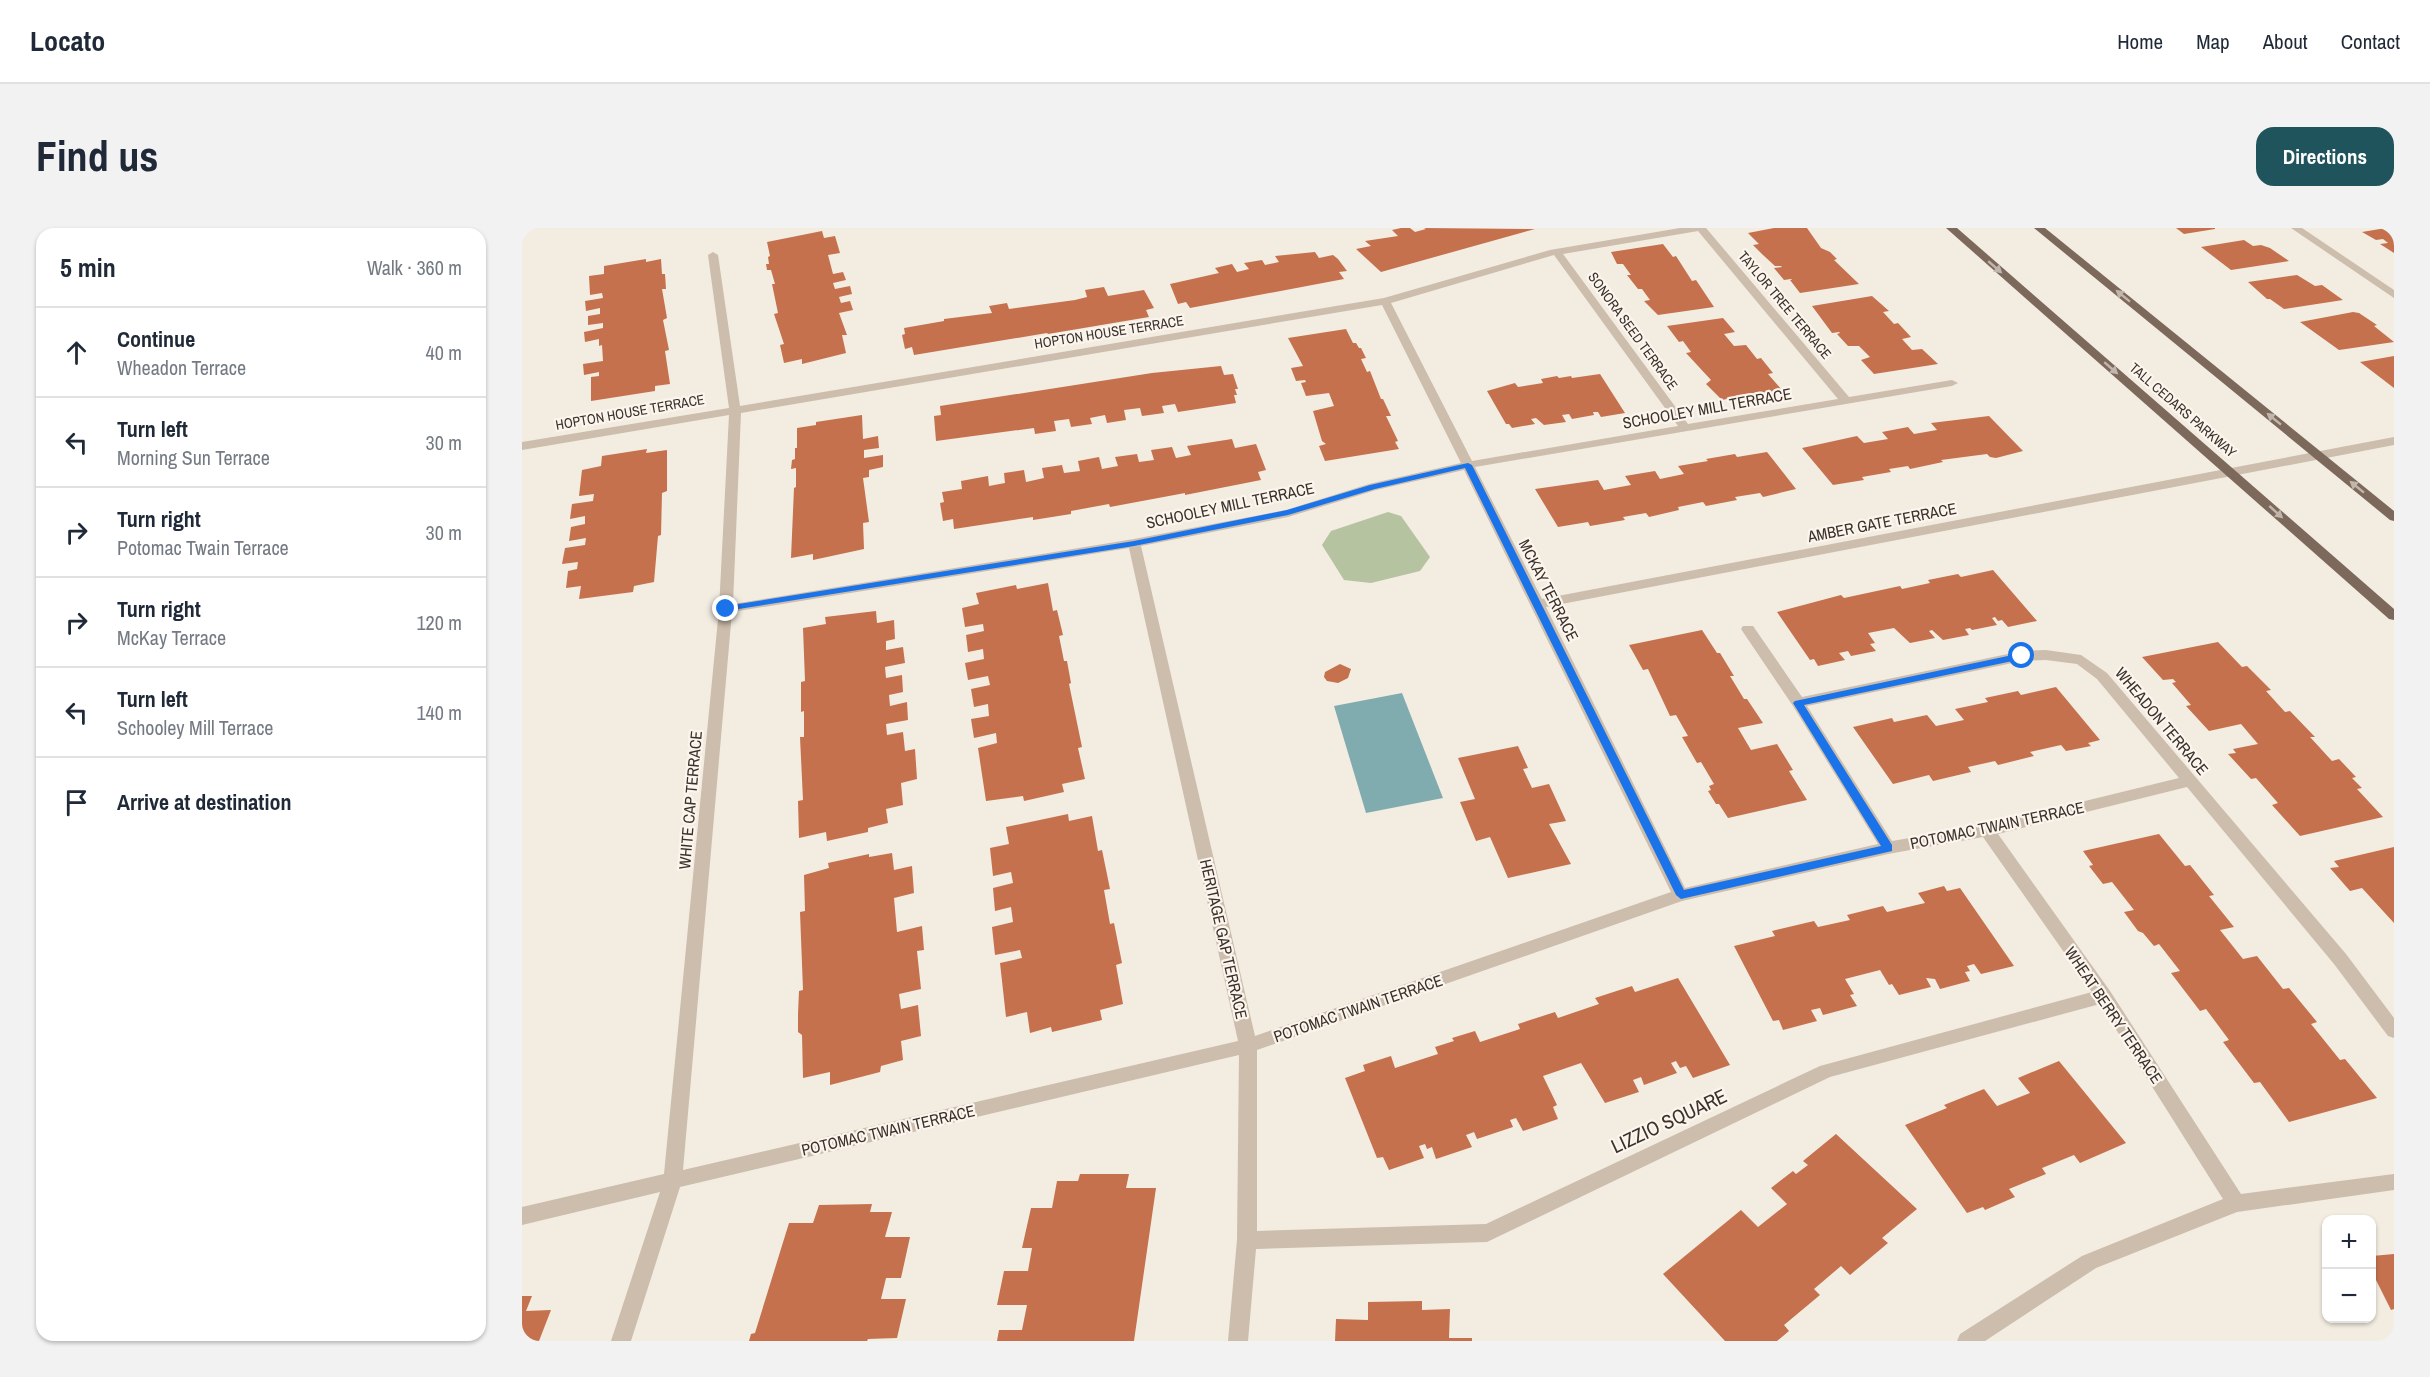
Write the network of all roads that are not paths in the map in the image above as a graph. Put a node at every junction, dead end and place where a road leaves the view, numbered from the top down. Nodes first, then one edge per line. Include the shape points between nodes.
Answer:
1 (1699, 228) edge
2 (1951, 228) edge
3 (2039, 228) edge
4 (2296, 228) edge
5 (1557, 252) junction
6 (713, 255) dead end
7 (2394, 295) edge
8 (1385, 301) junction
9 (1952, 382) dead end
10 (1846, 400) junction
11 (735, 409) junction
12 (1685, 428) junction
13 (2394, 441) edge
14 (522, 446) edge
15 (2319, 456) junction
16 (1468, 465) junction
17 (2233, 473) junction
18 (2394, 517) edge
19 (1134, 543) junction
20 (1538, 604) junction
21 (726, 609) junction
22 (2394, 616) edge
23 (1748, 629) dead end
24 (1798, 703) junction
25 (2188, 781) junction
26 (1987, 831) junction
27 (1888, 848) junction
28 (1681, 895) junction
29 (2104, 996) junction
30 (2394, 1031) edge
31 (1248, 1046) junction
32 (674, 1180) junction
33 (2394, 1182) edge
34 (2236, 1203) junction
35 (522, 1216) edge
36 (1247, 1240) junction
37 (621, 1341) edge
38 (1238, 1341) edge
39 (1966, 1341) edge

1 - 5 street, HOPTON HOUSE TERRACE
1 - 10 street, TAYLOR TREE TERRACE
2 -> 17 main road, TALL CEDARS PARKWAY
15 -> 3 main road
4 - 7 street
5 - 8 street, HOPTON HOUSE TERRACE
5 - 12 street, SONORA SEED TERRACE
6 - 11 street, WHITE CAP TERRACE
8 - 11 street, HOPTON HOUSE TERRACE
8 - 16 street, MCKAY TERRACE
9 - 10 street, SCHOOLEY MILL TERRACE
10 - 12 street, SCHOOLEY MILL TERRACE
11 - 14 street, HOPTON HOUSE TERRACE
11 - 21 street, WHITE CAP TERRACE
12 - 16 street, SCHOOLEY MILL TERRACE
13 - 15 street, AMBER GATE TERRACE
15 - 17 street, AMBER GATE TERRACE
18 -> 15 main road
16 - 19 street, SCHOOLEY MILL TERRACE via 1373,487 1288,513
16 - 20 street, MCKAY TERRACE
17 - 20 street, AMBER GATE TERRACE
17 -> 22 main road, TALL CEDARS PARKWAY
19 - 21 street, SCHOOLEY MILL TERRACE
19 - 31 street, HERITAGE GAP TERRACE
20 - 28 street, MCKAY TERRACE
21 - 32 street, WHITE CAP TERRACE
23 - 24 street
24 - 25 street, WHEADON TERRACE via 2022,656 2081,660 2102,676
24 - 27 street
25 - 26 street, POTOMAC TWAIN TERRACE
25 - 30 street, WHEADON TERRACE via 2340,959
26 - 27 street, POTOMAC TWAIN TERRACE
26 - 29 street, WHEAT BERRY TERRACE
27 - 28 street, POTOMAC TWAIN TERRACE
28 - 31 street, POTOMAC TWAIN TERRACE
29 - 34 street, WHEAT BERRY TERRACE
29 - 36 street, LIZZIO SQUARE via 1826,1071 1487,1233
31 - 32 street, POTOMAC TWAIN TERRACE
31 - 36 street, HERITAGE GAP TERRACE
32 - 35 street, POTOMAC TWAIN TERRACE
32 - 37 street, WHITE CAP TERRACE
33 - 34 street
34 - 39 street via 2089,1262
36 - 38 street, HERITAGE GAP TERRACE

